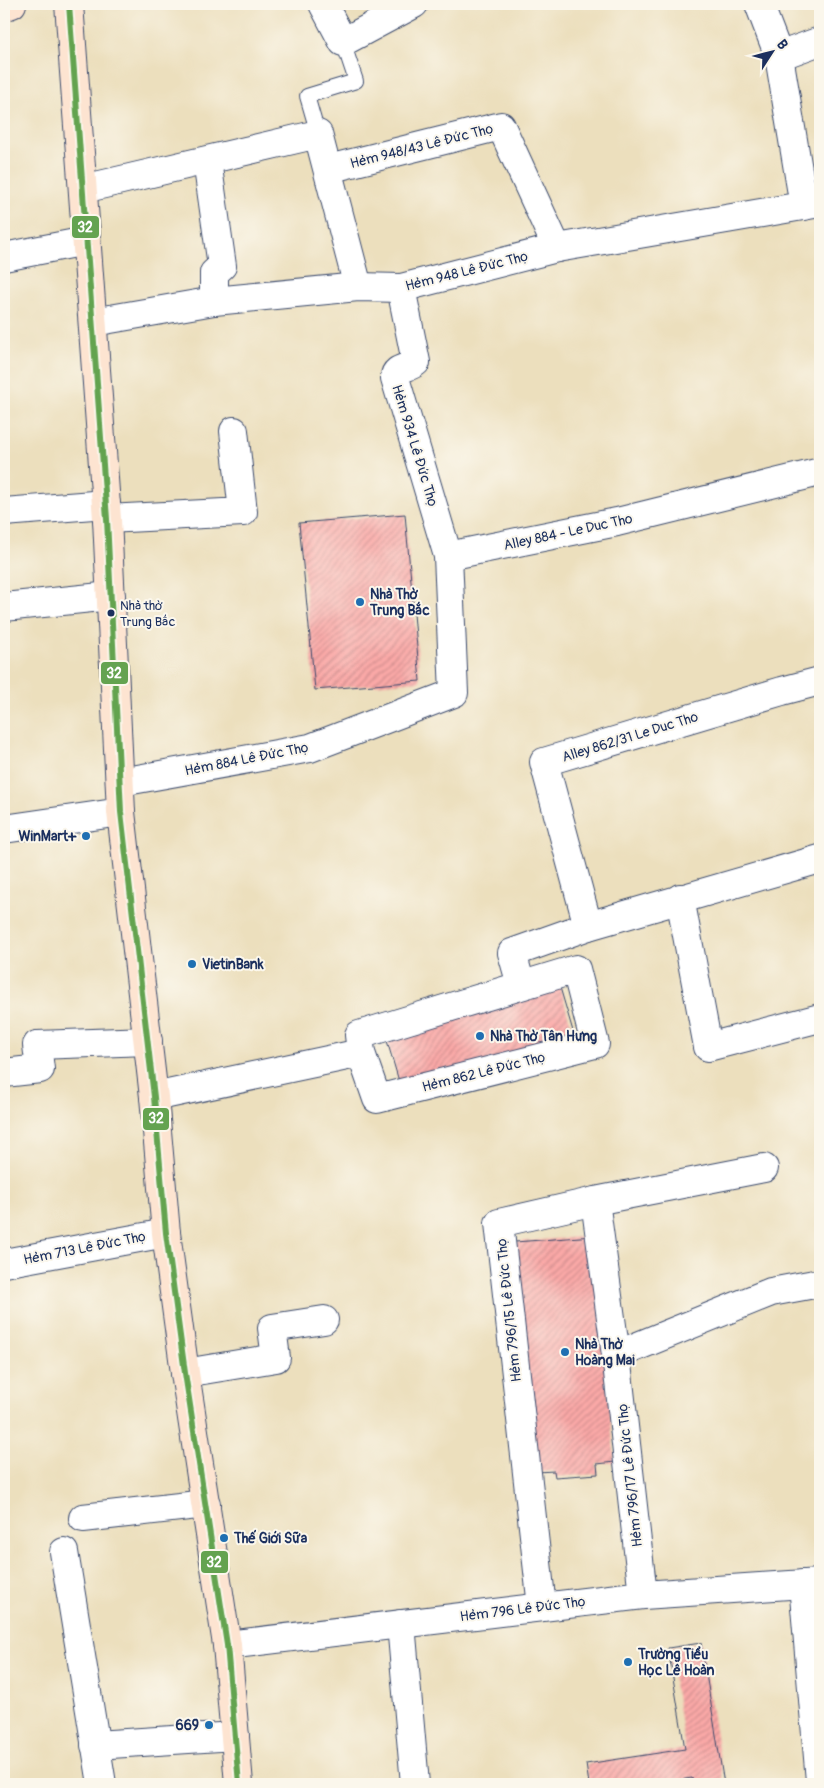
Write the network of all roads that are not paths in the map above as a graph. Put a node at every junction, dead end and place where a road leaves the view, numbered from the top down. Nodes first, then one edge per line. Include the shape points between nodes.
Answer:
1 (12, 4) edge
2 (69, 4) edge
3 (323, 4) edge
4 (414, 4) edge
5 (759, 4) edge
6 (4, 7) edge
7 (820, 41) edge
8 (342, 42) junction
9 (778, 56) junction
10 (318, 134) junction
11 (207, 161) junction
12 (328, 169) junction
13 (83, 190) junction
14 (812, 204) edge
15 (86, 241) junction
16 (557, 248) junction
17 (4, 257) edge
18 (358, 287) junction
19 (401, 288) junction
20 (214, 301) junction
21 (93, 322) junction
22 (234, 431) dead end
23 (820, 472) edge
24 (106, 511) junction
25 (4, 512) edge
26 (448, 556) junction
27 (111, 596) junction
28 (4, 607) edge
29 (820, 681) edge
30 (120, 782) junction
31 (121, 812) junction
32 (4, 830) edge
33 (820, 859) edge
34 (680, 898) junction
35 (588, 926) junction
36 (521, 985) junction
37 (820, 1018) edge
38 (148, 1041) junction
39 (361, 1053) junction
40 (4, 1073) edge
41 (154, 1097) junction
42 (764, 1168) dead end
43 (595, 1201) junction
44 (166, 1233) junction
45 (4, 1263) edge
46 (820, 1284) edge
47 (324, 1320) dead end
48 (616, 1355) junction
49 (185, 1373) junction
50 (206, 1504) junction
51 (83, 1518) dead end
52 (64, 1552) dead end
53 (812, 1583) edge
54 (643, 1595) junction
55 (542, 1607) junction
56 (401, 1624) junction
57 (227, 1645) junction
58 (235, 1736) junction
59 (95, 1745) junction
60 (820, 1781) edge
61 (102, 1784) edge
62 (239, 1784) edge
63 (415, 1784) edge

1 - 6 main road
2 - 13 main road
3 - 8 street
4 - 8 street
5 - 9 street
7 - 9 street
8 - 10 lane via 356,82 307,96
9 - 14 street
10 - 11 street
10 - 12 street
11 - 13 street
11 - 20 street via 222,266 214,273
12 - 16 street, Hẻm 948/43 Lê Đức Thọ via 501,126
12 - 18 street
13 - 15 main road
14 - 16 street, Hẻm 948 Lê Đức Thọ
15 - 17 street
15 - 21 main road
16 - 19 street, Hẻm 948 Lê Đức Thọ
18 - 19 street, Hẻm 948 Lê Đức Thọ
18 - 20 street
19 - 26 street, Hẻm 934 Lê Đức Thọ via 416,362 397,371 395,378
20 - 21 street
21 - 24 main road
22 - 24 street via 243,512
23 - 26 street, Alley 884 - Le Duc Tho via 617,522
24 - 25 street
24 - 27 main road
26 - 30 street, Hẻm 884 Lê Đức Thọ via 454,693 310,748
27 - 28 street
27 - 30 main road
29 - 35 street, Alley 862/31 Le Duc Tho via 544,762
30 - 31 main road
31 - 32 street
31 - 38 main road
33 - 34 street
34 - 35 street
34 - 37 street via 708,1047
35 - 36 street via 512,953
36 - 39 street, Hẻm 862 Lê Đức Thọ via 359,1035
36 - 39 street, Hẻm 862 Lê Đức Thọ via 576,969 595,1044 377,1099
38 - 40 street via 37,1045 40,1070
38 - 41 main road
39 - 41 street
41 - 44 main road
42 - 43 street, Hẻm 796/15 Lê Đức Thọ
43 - 48 street, Hẻm 796/17 Lê Đức Thọ
43 - 55 street, Hẻm 796/15 Lê Đức Thọ via 499,1223
44 - 45 street, Hẻm 713 Lê Đức Thọ
44 - 49 main road
46 - 48 street via 771,1292
47 - 49 street via 272,1328 276,1358
48 - 54 street, Hẻm 796/17 Lê Đức Thọ
49 - 50 main road
50 - 51 street
50 - 57 main road
52 - 59 street
53 - 54 street, Hẻm 796 Lê Đức Thọ
53 - 60 street
54 - 55 street, Hẻm 796 Lê Đức Thọ
55 - 56 street, Hẻm 796 Lê Đức Thọ
56 - 57 street, Hẻm 796 Lê Đức Thọ
56 - 63 street
57 - 58 main road
58 - 59 street
58 - 62 main road
59 - 61 street

